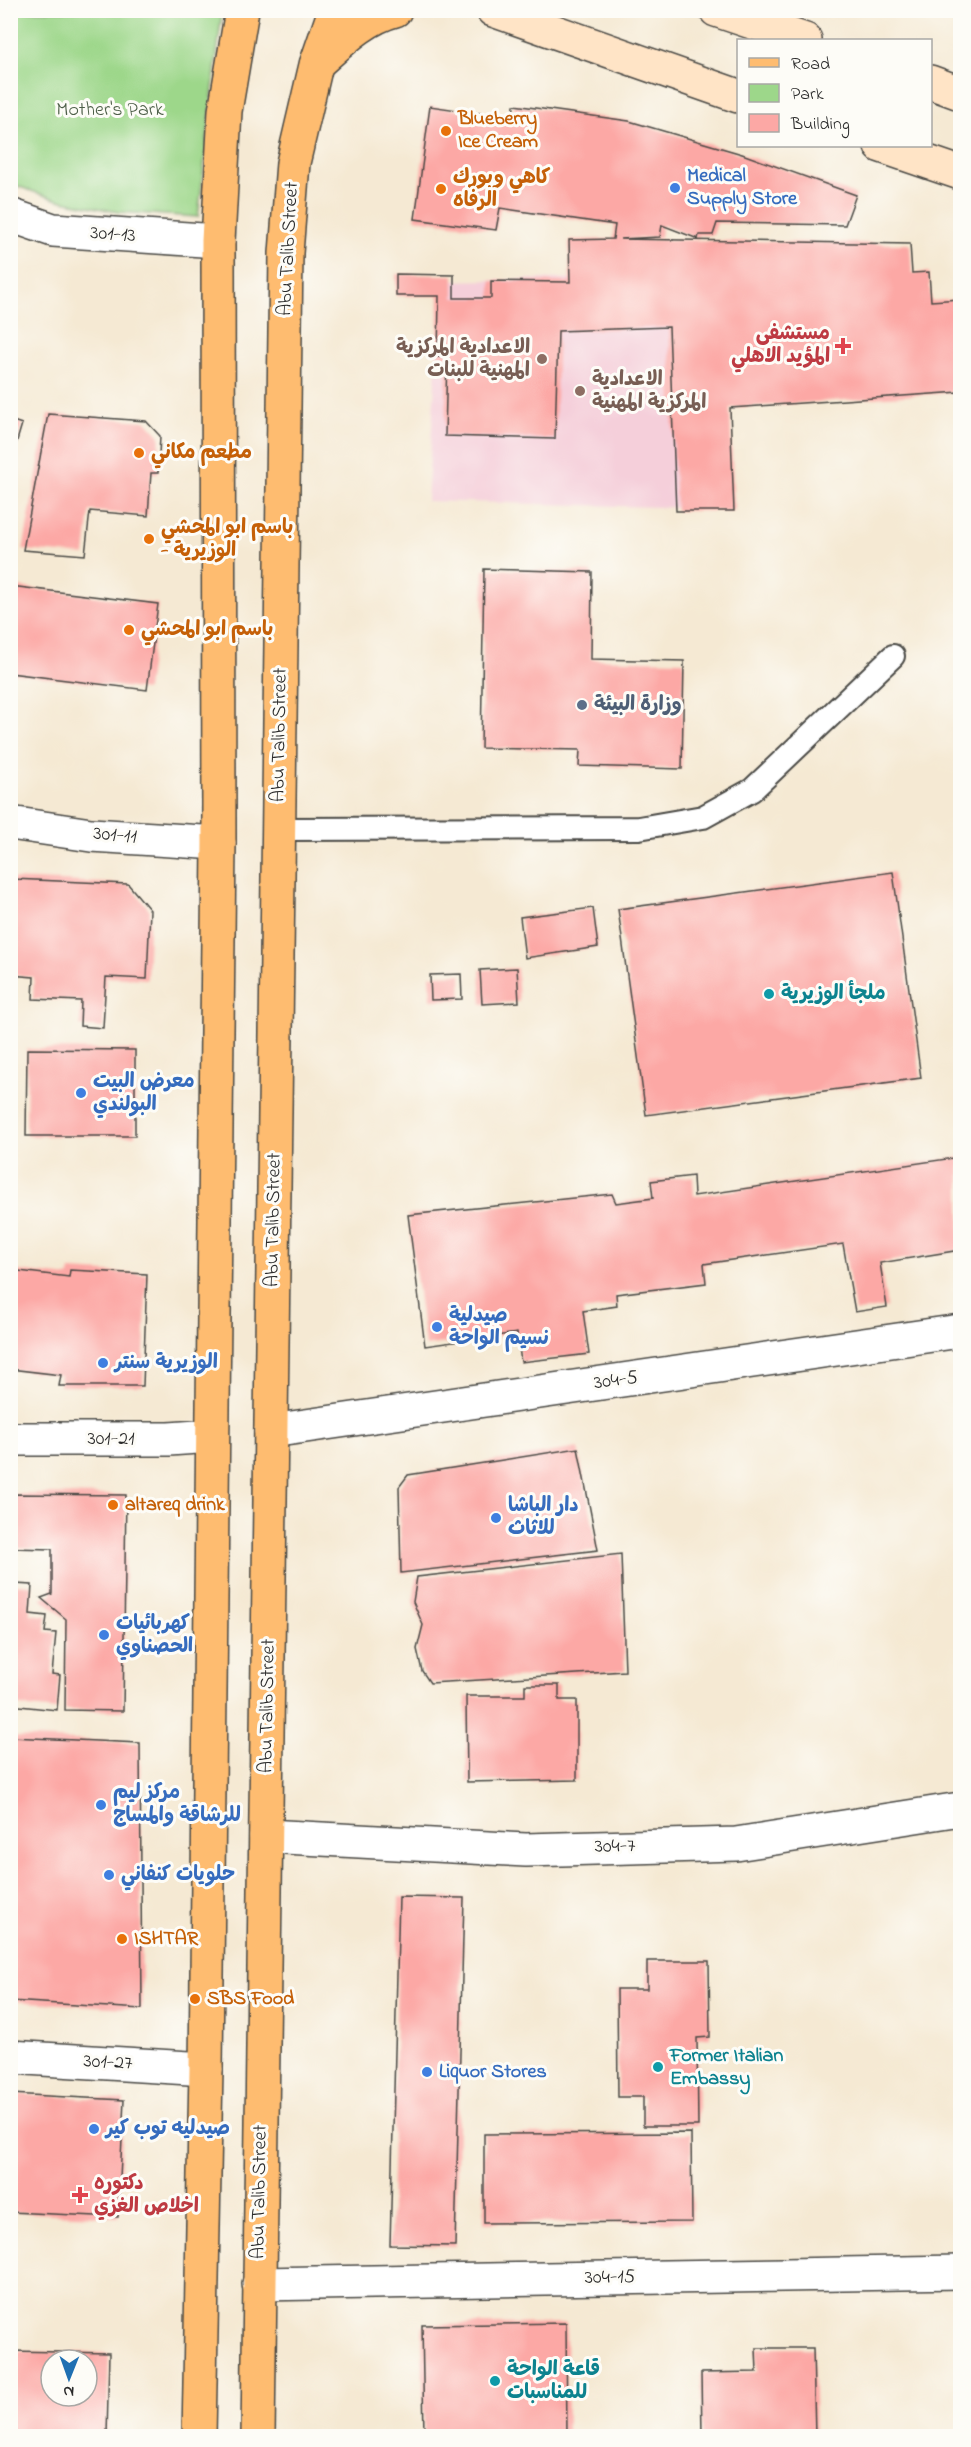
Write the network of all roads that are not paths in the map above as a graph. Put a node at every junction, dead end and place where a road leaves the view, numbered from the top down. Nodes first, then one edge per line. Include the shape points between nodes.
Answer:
1 (242, 10) edge
2 (335, 10) edge
3 (395, 10) edge
4 (493, 10) edge
5 (716, 10) edge
6 (802, 39) edge
7 (316, 65) junction
8 (932, 83) edge
9 (960, 93) edge
10 (737, 96) edge
11 (884, 147) edge
12 (960, 173) edge
13 (10, 215) edge
14 (218, 241) junction
15 (893, 656) dead end
16 (10, 823) edge
17 (279, 829) junction
18 (219, 843) junction
19 (960, 1331) edge
20 (271, 1431) junction
21 (212, 1436) junction
22 (10, 1439) edge
23 (960, 1809) edge
24 (267, 1836) junction
25 (10, 2057) edge
26 (206, 2068) junction
27 (960, 2272) edge
28 (259, 2284) junction
29 (199, 2436) edge
30 (258, 2436) edge

1 - 14 main road via 225,111
2 - 7 main road, Abu Talib Street
3 - 7 main road via 367,23
4 - 10 street
5 - 6 street
7 - 17 main road, Abu Talib Street via 293,163 286,253
8 - 9 street
11 - 12 street
13 - 14 street, 301-13 via 53,230
14 - 18 main road
15 - 17 lane via 752,790 703,817 639,828
16 - 18 street, 301-11 via 91,835
17 - 20 main road, Abu Talib Street
18 - 21 main road
19 - 20 street, 304-5
20 - 24 main road, Abu Talib Street
21 - 22 street, 301-21
21 - 26 main road
23 - 24 street, 304-7 via 736,1844 526,1850
24 - 28 main road, Abu Talib Street
25 - 26 street, 301-27
26 - 29 main road
27 - 28 street, 304-15
28 - 30 main road, Abu Talib Street

